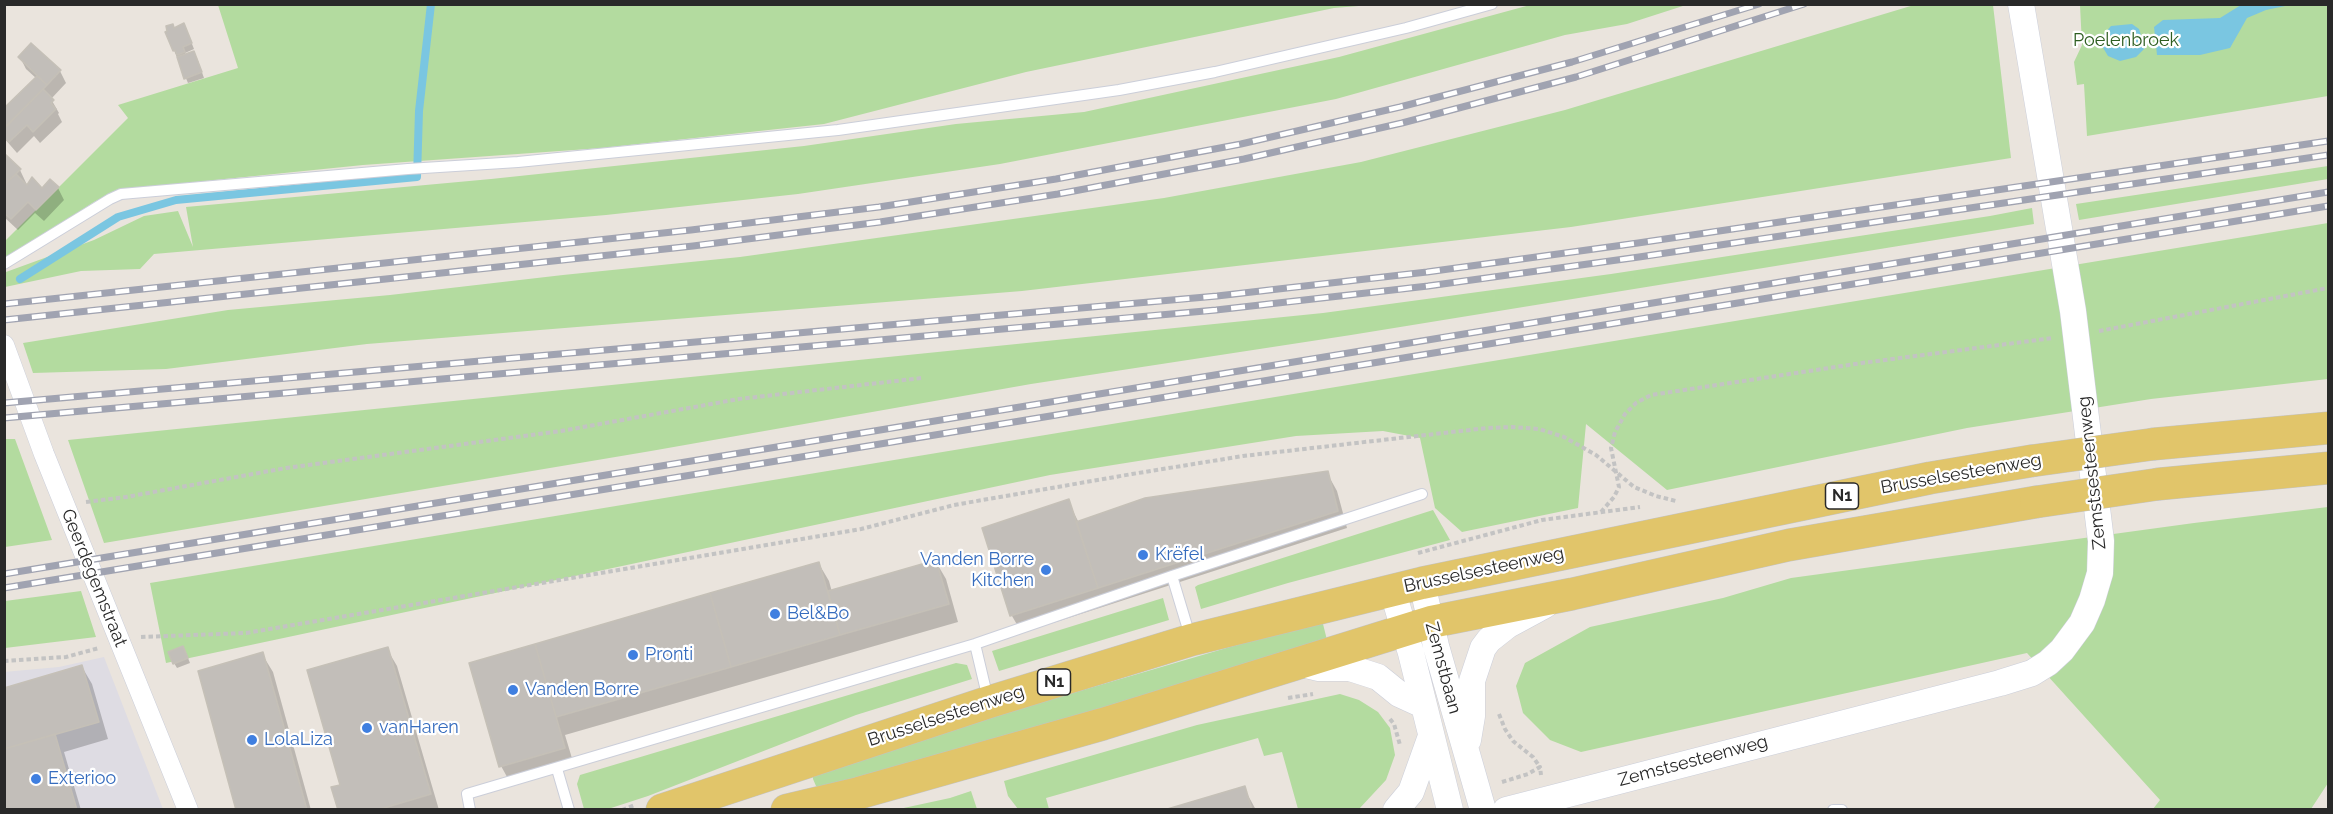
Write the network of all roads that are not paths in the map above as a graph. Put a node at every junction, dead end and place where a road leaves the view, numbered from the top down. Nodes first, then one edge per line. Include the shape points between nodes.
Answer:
1 (1492, 4) edge
2 (2021, 4) edge
3 (4, 264) edge
4 (4, 345) edge
5 (2328, 428) edge
6 (2328, 468) edge
7 (1422, 494) dead end
8 (1172, 576) junction
9 (1407, 586) junction
10 (1572, 594) junction
11 (1417, 626) junction
12 (1191, 640) junction
13 (975, 644) junction
14 (1301, 663) junction
15 (989, 702) junction
16 (1423, 705) junction
17 (1431, 736) junction
18 (1466, 752) junction
19 (557, 769) junction
20 (188, 810) edge
21 (470, 810) edge
22 (569, 810) edge
23 (662, 810) edge
24 (787, 810) edge
25 (1396, 810) edge
26 (1450, 810) edge
27 (1483, 810) edge
28 (1506, 810) edge
29 (1833, 810) edge
30 (1842, 810) edge

1 - 3 lane via 1215,72 1119,90 873,125 518,162 121,194
2 - 28 street, Zemstsesteenweg via 2077,336 2101,541 2100,573 2082,623 2062,650 2032,673
4 - 20 street, Geerdegemstraat via 64,505
5 - 9 main road, Brusselsesteenweg / N1, bridge via 2154,444 1930,478
6 - 10 main road, N1, bridge via 2159,484 2036,502 1789,545
7 - 8 lane
8 - 12 lane
8 - 13 lane
9 - 11 street, Zemstbaan
9 - 12 main road, Brusselsesteenweg / N1
10 - 11 main road, N1
10 - 18 street, Zemstbaan via 1508,625 1483,648 1472,681
11 - 14 main road, N1
11 - 16 street, Zemstbaan
11 - 18 street, Zemstbaan
12 - 15 main road, Brusselsesteenweg / N1
13 - 15 lane
13 - 19 lane
14 - 16 street, Zemstbaan via 1319,668 1350,668 1378,677
14 - 24 main road, N1 via 980,759
15 - 23 main road, Brusselsesteenweg / N1
16 - 17 street, Zemstbaan
17 - 25 street, Zemstbaan via 1411,792
17 - 26 street, Zemstbaan
18 - 27 street, Zemstbaan
19 - 21 lane via 467,794
19 - 22 lane
29 - 30 lane

